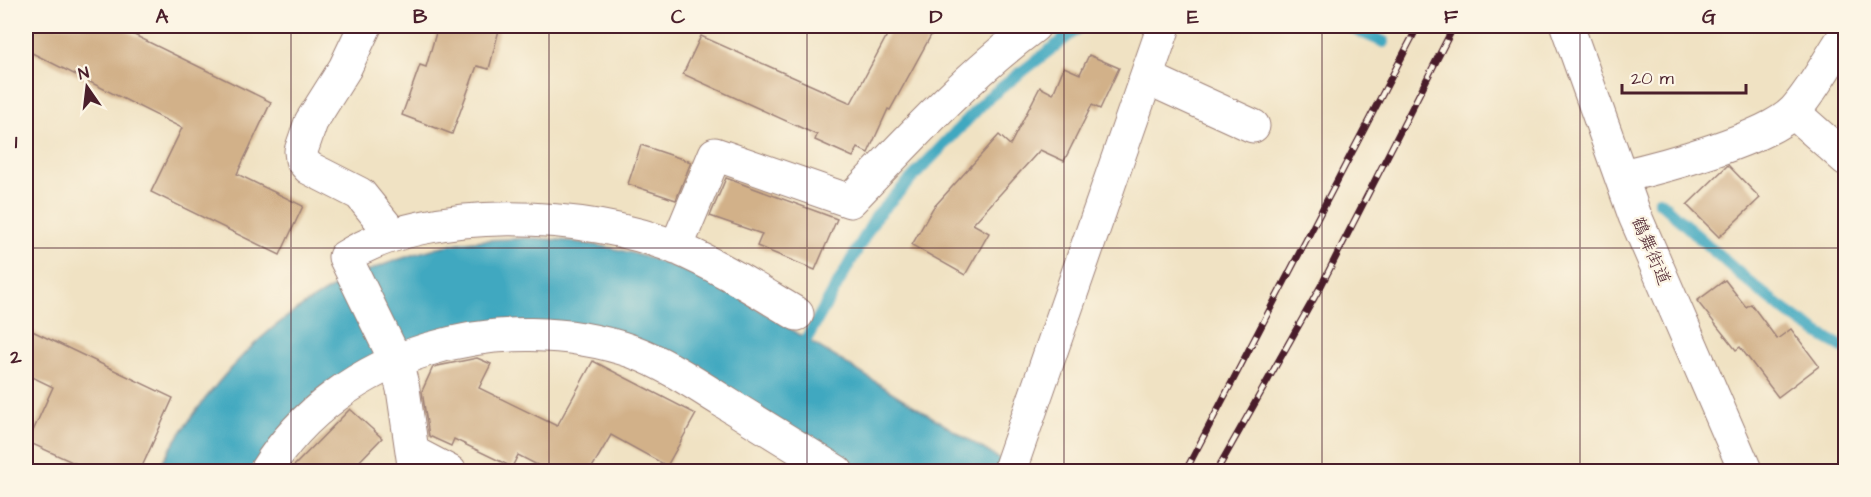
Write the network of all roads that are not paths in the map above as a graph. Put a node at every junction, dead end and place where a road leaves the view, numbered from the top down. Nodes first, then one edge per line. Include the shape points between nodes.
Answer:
1 (365, 26) edge
2 (1034, 26) edge
3 (1164, 26) edge
4 (1567, 26) edge
5 (1845, 34) edge
6 (1148, 78) junction
7 (1793, 112) junction
8 (1253, 126) dead end
9 (1845, 159) edge
10 (1622, 176) junction
11 (393, 235) junction
12 (676, 248) junction
13 (797, 315) dead end
14 (396, 361) junction
15 (413, 462) edge
16 (1011, 465) edge
17 (265, 471) edge
18 (450, 471) edge
19 (837, 471) edge
20 (1746, 471) edge

1 - 11 street via 345,68 311,122 302,159 309,168 360,194
2 - 12 street via 939,106 850,201 715,154
3 - 6 street
4 - 10 street, 鶴舞街道
5 - 7 street
6 - 8 street
6 - 16 street
7 - 9 street
7 - 10 street via 1748,137 1658,168
10 - 20 street, 鶴舞街道 via 1635,216
11 - 12 street via 482,220 528,219 603,227
11 - 14 street via 363,245 345,257
12 - 13 street
14 - 15 street
14 - 17 street via 357,381 314,412
14 - 19 street via 476,336 528,334 579,338 623,349 687,379
15 - 18 street

